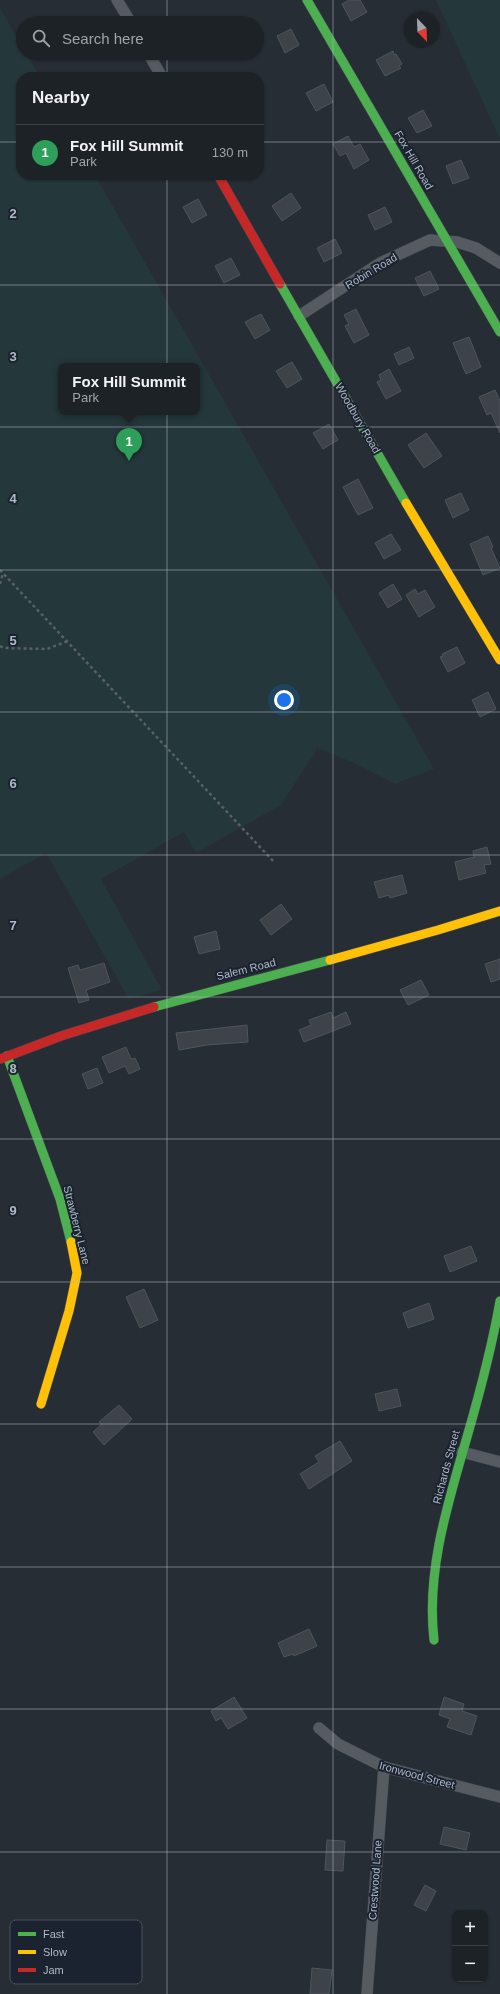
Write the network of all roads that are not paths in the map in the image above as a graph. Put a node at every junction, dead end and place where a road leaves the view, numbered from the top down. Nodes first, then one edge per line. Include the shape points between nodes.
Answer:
1 (117, 0) edge
2 (307, 0) edge
3 (127, 16) edge
4 (152, 60) edge
5 (159, 72) edge
6 (221, 180) edge
7 (448, 242) junction
8 (500, 263) edge
9 (299, 316) junction
10 (500, 332) edge
11 (500, 660) edge
12 (500, 911) edge
13 (4, 1057) edge
14 (500, 1301) edge
15 (41, 1404) dead end
16 (462, 1452) junction
17 (500, 1462) edge
18 (434, 1640) dead end
19 (319, 1728) dead end
20 (384, 1767) junction
21 (500, 1797) edge
22 (367, 1994) edge

1 - 3 street
2 - 7 street, Fox Hill Road
4 - 5 street
6 - 9 street, Woodbury Road
7 - 8 street, Robin Road via 476,248
7 - 9 street, Robin Road via 430,240 386,260
7 - 10 street, Fox Hill Road
9 - 11 street, Woodbury Road via 383,464
12 - 13 street, Salem Road via 427,935 158,1006 94,1025
13 - 15 street, Strawberry Lane via 60,1200 77,1273 69,1311
14 - 16 street, Richards Street via 485,1377
16 - 17 street
16 - 18 street, Richards Street via 434,1566 431,1605
19 - 20 street, Ironwood Street via 338,1744
20 - 21 street, Ironwood Street
20 - 22 street, Crestwood Lane

